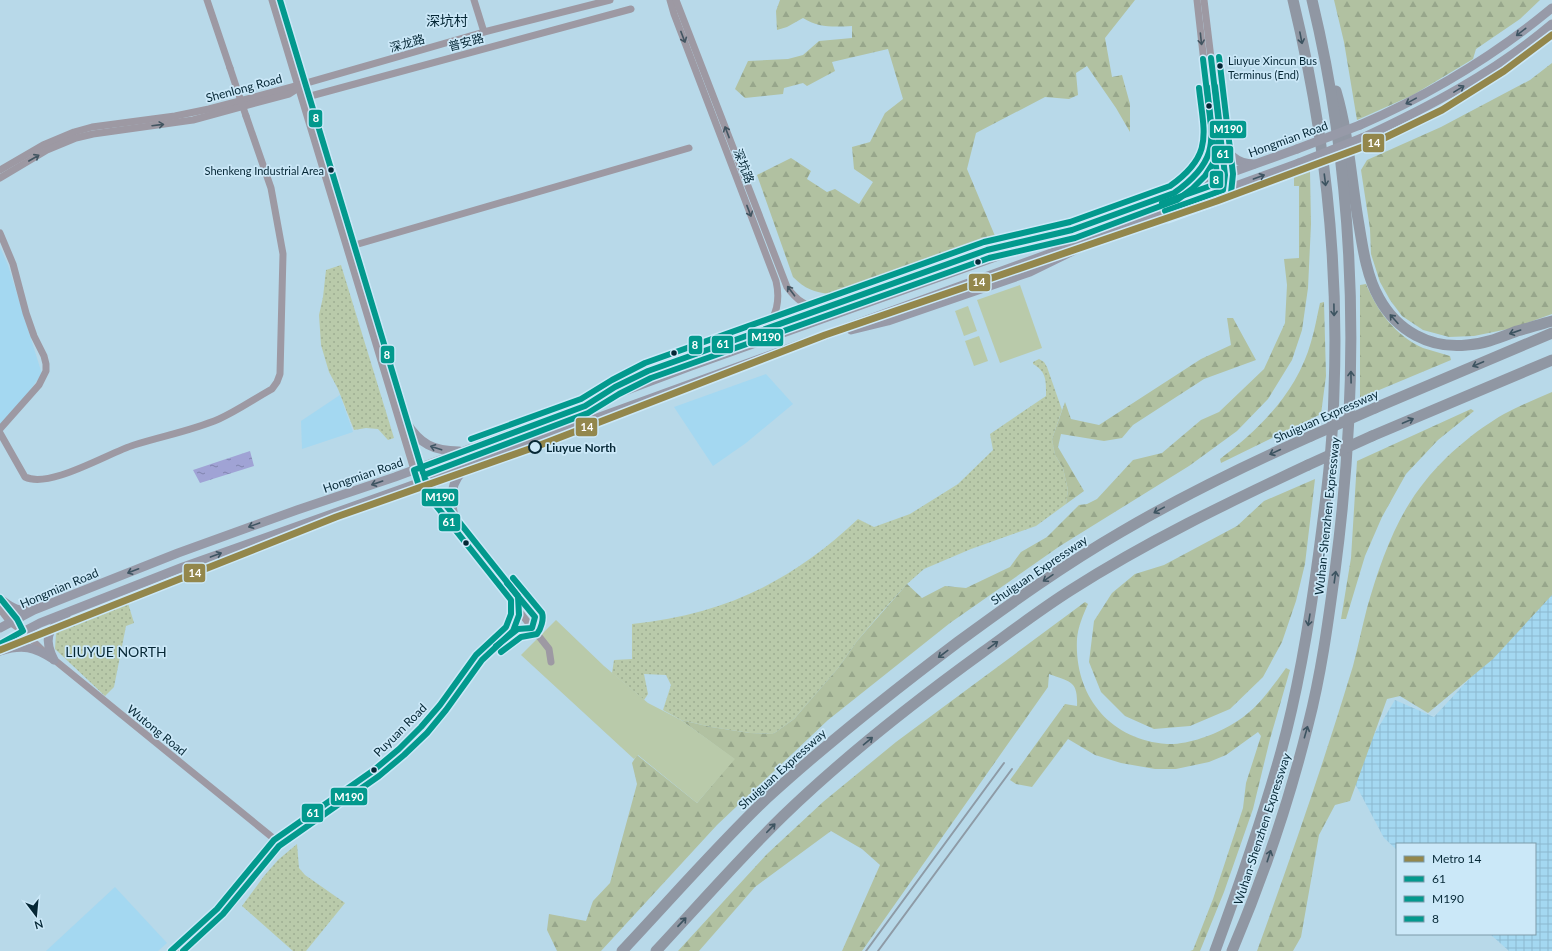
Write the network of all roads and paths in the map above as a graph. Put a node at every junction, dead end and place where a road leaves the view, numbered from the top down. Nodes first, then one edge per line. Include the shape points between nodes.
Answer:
1 (207, 0) edge
2 (272, 0) edge
3 (278, 0) edge
4 (474, 0) edge
5 (610, 0) edge
6 (670, 0) edge
7 (676, 0) edge
8 (1197, 0) edge
9 (1204, 0) edge
10 (1293, 0) edge
11 (1312, 0) edge
12 (1552, 8) edge
13 (631, 9) dead end
14 (1552, 24) edge
15 (484, 32) junction
16 (1324, 56) junction
17 (300, 86) junction
18 (307, 97) junction
19 (1216, 137) junction
20 (689, 148) dead end
21 (1257, 164) junction
22 (0, 170) edge
23 (1221, 177) junction
24 (0, 178) edge
25 (1223, 190) junction
26 (1174, 194) junction
27 (1072, 230) junction
28 (0, 233) edge
29 (350, 247) junction
30 (823, 308) junction
31 (1552, 321) edge
32 (754, 333) junction
33 (1552, 333) edge
34 (1552, 360) edge
35 (584, 406) junction
36 (406, 422) junction
37 (0, 429) edge
38 (0, 434) edge
39 (474, 447) junction
40 (471, 464) junction
41 (417, 469) junction
42 (421, 482) junction
43 (455, 520) junction
44 (511, 600) junction
45 (1, 603) edge
46 (90, 603) junction
47 (34, 610) junction
48 (13, 620) junction
49 (0, 628) edge
50 (532, 628) junction
51 (23, 630) junction
52 (0, 644) edge
53 (0, 651) edge
54 (54, 660) junction
55 (551, 662) dead end
56 (277, 842) junction
57 (1257, 893) junction
58 (171, 951) edge
59 (180, 951) edge
60 (622, 951) edge
61 (656, 951) edge
62 (1215, 951) edge
63 (1232, 951) edge
64 (1239, 951) edge

1 - 38 street, bridge via 271,188 284,254 280,374 277,382 272,388 219,419 134,445 69,472 44,478 30,480 25,477
2 - 17 street
3 - 17 street
4 - 15 street
5 - 15 street, 深龙路
6 -> 32 street, 深坑路 via 779,292 775,311 764,327
30 -> 7 street, 深坑路 via 815,308 800,302 787,287
8 -> 19 street
9 - 19 street
10 -> 62 highway, Wuhan-Shenzhen Expressway via 1315,111 1332,240 1334,392 1329,466 1306,644 1282,750 1241,881
11 - 16 highway, Wuhan-Shenzhen Expressway
12 -> 21 main road, Hongmian Road, bridge via 1473,66 1400,108
13 - 18 street, 普安路
25 -> 14 main road, Hongmian Road, bridge via 1299,163 1405,119 1487,72
15 - 17 street, 深龙路
31 -> 16 highway via 1490,341 1468,346 1448,346 1416,336 1391,316 1379,298 1366,261 1346,131
57 -> 16 highway, Wuhan-Shenzhen Expressway via 1288,798 1310,718 1331,605 1347,459 1351,386 1346,229 1343,180
17 - 18 street
17 - 22 street, Shenlong Road via 191,113 80,130 44,145
24 -> 17 street, Shenlong Road via 47,150 76,138 193,120 289,94
17 - 29 street
18 - 29 street
19 - 21 main road via 1232,157 1248,164
19 - 23 street
19 - 26 main road via 1201,168
20 - 29 street
21 - 23 main road, Hongmian Road
23 - 25 street
23 - 26 main road, Hongmian Road
25 - 40 main road, Hongmian Road
26 - 27 main road, Hongmian Road
27 - 30 main road via 987,250
27 - 35 main road, Hongmian Road
28 - 37 street via 13,264 34,336 46,364 46,372 39,385
29 - 36 street
29 - 41 street
30 - 32 main road
32 - 35 main road via 631,378
33 -> 60 highway, Shuiguan Expressway, bridge via 1273,453 1119,533 1008,605 878,703 821,750 719,846
61 -> 34 highway, bridge via 783,816 835,769 953,674 1070,590 1212,510 1372,436
35 - 39 main road, Hongmian Road
39 -> 36 main road via 452,451 432,447 422,442
36 - 41 street
39 - 41 main road, Hongmian Road
40 - 42 main road, Hongmian Road
40 - 43 main road via 456,479 453,488 451,497
41 - 42 street
41 -> 47 main road, Hongmian Road via 178,553
42 - 43 street
42 - 44 street
46 -> 42 main road, Hongmian Road via 302,523
43 - 50 street via 534,617
44 - 50 street
44 - 56 street, Puyuan Road via 511,614 506,627 476,655 422,727 374,770
45 - 47 main road via 20,611
45 - 48 street, Wutong Road
46 - 51 main road, Hongmian Road
46 - 54 main road via 53,626 48,644
47 - 48 main road, Hongmian Road
48 - 49 main road, Hongmian Road
48 - 51 street, Wutong Road
50 - 55 street via 549,649
50 - 56 street, Puyuan Road via 518,629 492,649 481,660 432,727 383,773
51 - 52 main road, Hongmian Road
51 - 54 street, Wutong Road
53 - 54 main road via 28,647
54 - 56 street, Wutong Road
56 - 58 street, Puyuan Road via 217,909
56 - 59 street, Puyuan Road via 232,904
57 - 63 highway, Wuhan-Shenzhen Expressway
57 - 64 highway

